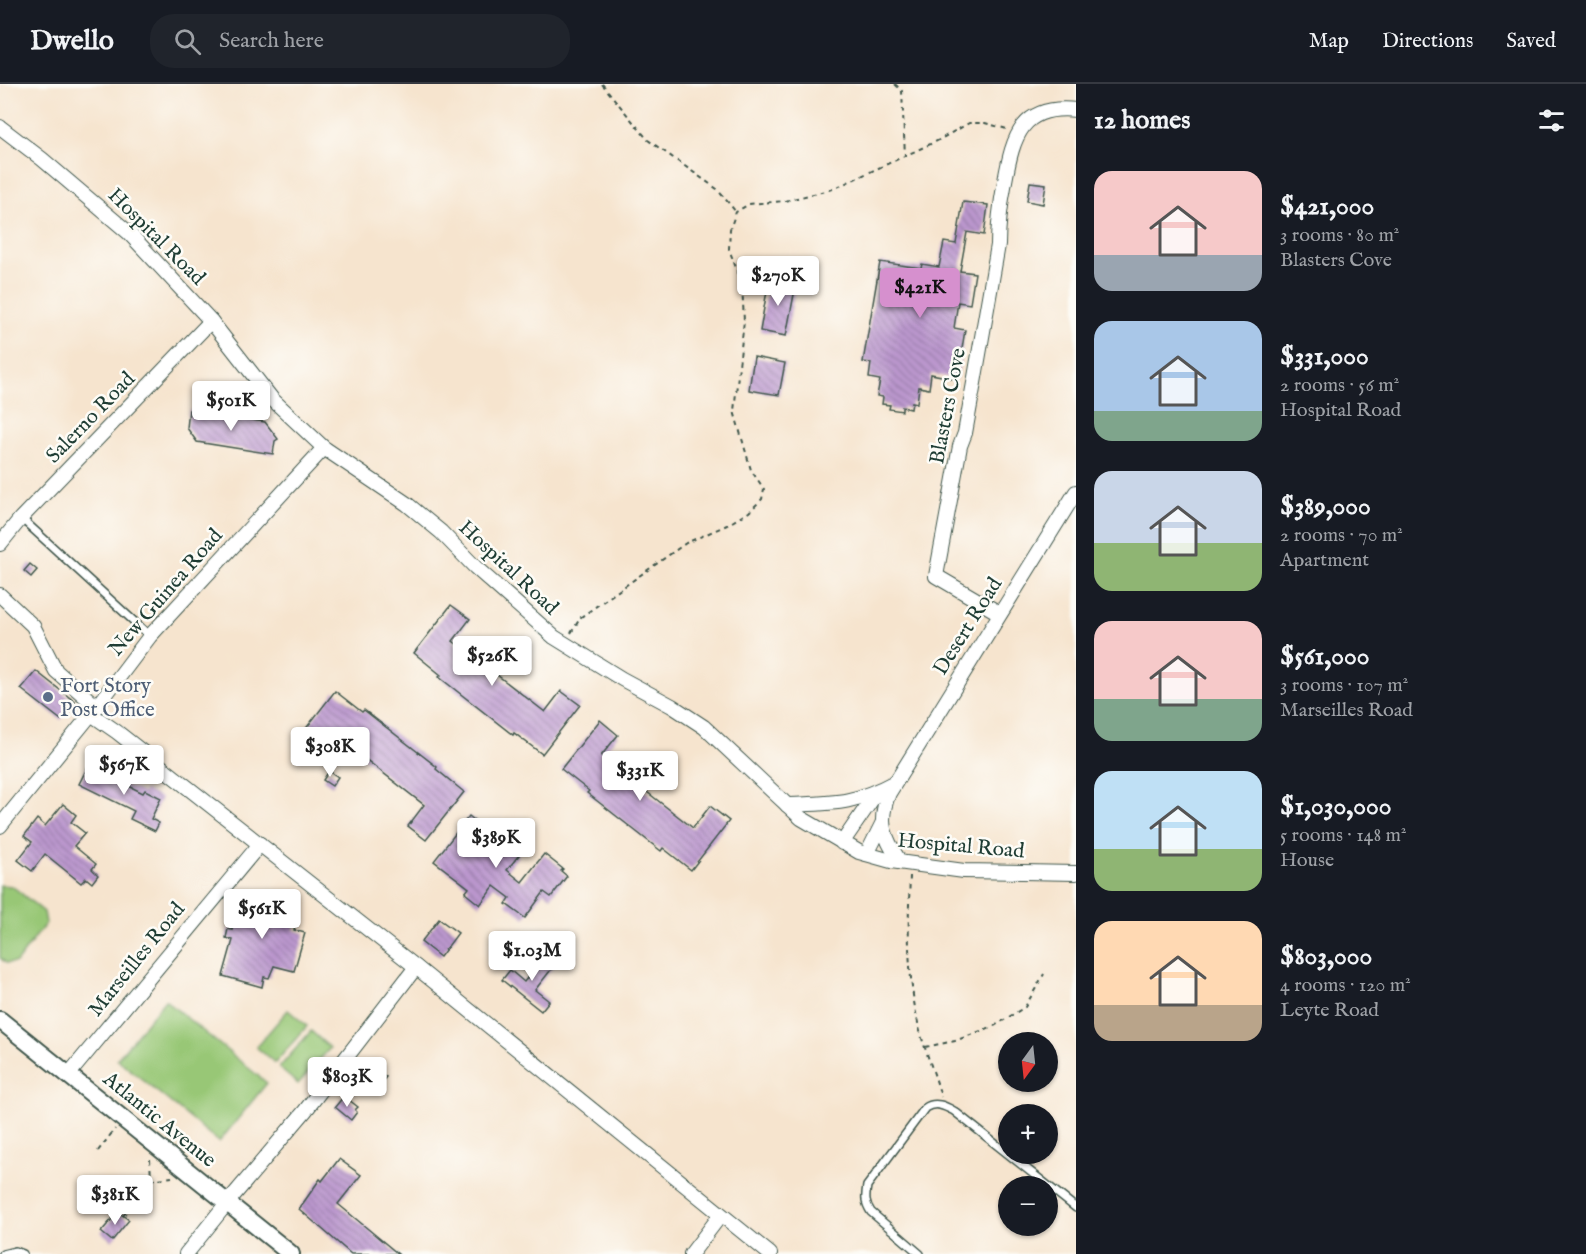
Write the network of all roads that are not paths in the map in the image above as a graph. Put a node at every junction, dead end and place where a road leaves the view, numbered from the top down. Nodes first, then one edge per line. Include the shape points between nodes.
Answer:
1 (1076, 110) edge
2 (0, 127) edge
3 (211, 321) junction
4 (324, 448) junction
5 (1076, 492) edge
6 (1071, 509) edge
7 (21, 518) junction
8 (0, 544) edge
9 (0, 595) edge
10 (999, 614) junction
11 (150, 636) junction
12 (94, 710) junction
13 (895, 782) junction
14 (878, 790) junction
15 (787, 805) junction
16 (882, 824) junction
17 (0, 826) edge
18 (842, 843) junction
19 (260, 844) junction
20 (867, 854) junction
21 (906, 863) junction
22 (1076, 873) edge
23 (416, 967) junction
24 (0, 1020) edge
25 (69, 1074) junction
26 (227, 1203) junction
27 (1076, 1208) edge
28 (720, 1216) junction
29 (3, 1254) edge
30 (23, 1254) edge
31 (186, 1254) edge
32 (291, 1254) edge
33 (691, 1254) edge
34 (770, 1254) edge
35 (920, 1254) edge

1 - 10 street, Blasters Cove via 1052,110 1037,115 1025,123 1011,146 974,383 936,576
2 - 3 street, Hospital Road via 129,233
3 - 4 street, Hospital Road via 272,399
3 - 7 street, Salerno Road
4 - 11 street, New Guinea Road
4 - 15 street, Hospital Road via 408,504 554,637 704,727
5 - 6 street, Desert Road
6 - 10 street, Desert Road
7 - 8 street, Salerno Road
7 - 11 lane
9 - 12 street via 33,626 56,671
10 - 13 street, Desert Road
11 - 12 street, New Guinea Road
12 - 17 street, New Guinea Road
12 - 19 street
13 - 14 street
13 - 16 street, Desert Road via 883,807
14 - 15 street via 851,801
14 - 18 street
15 - 18 street, Hospital Road
16 - 20 street, Desert Road
16 - 21 street via 887,842
18 - 20 street, Hospital Road
19 - 23 street
19 - 25 street, Marseilles Road
20 - 21 street, Hospital Road
21 - 22 street, Hospital Road via 964,871
23 - 26 street via 305,1111
23 - 28 street
24 - 25 street, Atlantic Avenue
25 - 26 street, Atlantic Avenue
26 - 31 street
26 - 32 street, Atlantic Avenue
27 - 35 lane via 954,1111 943,1105 929,1105 867,1186 865,1196 871,1212
28 - 33 street
28 - 34 street
29 - 30 lane

